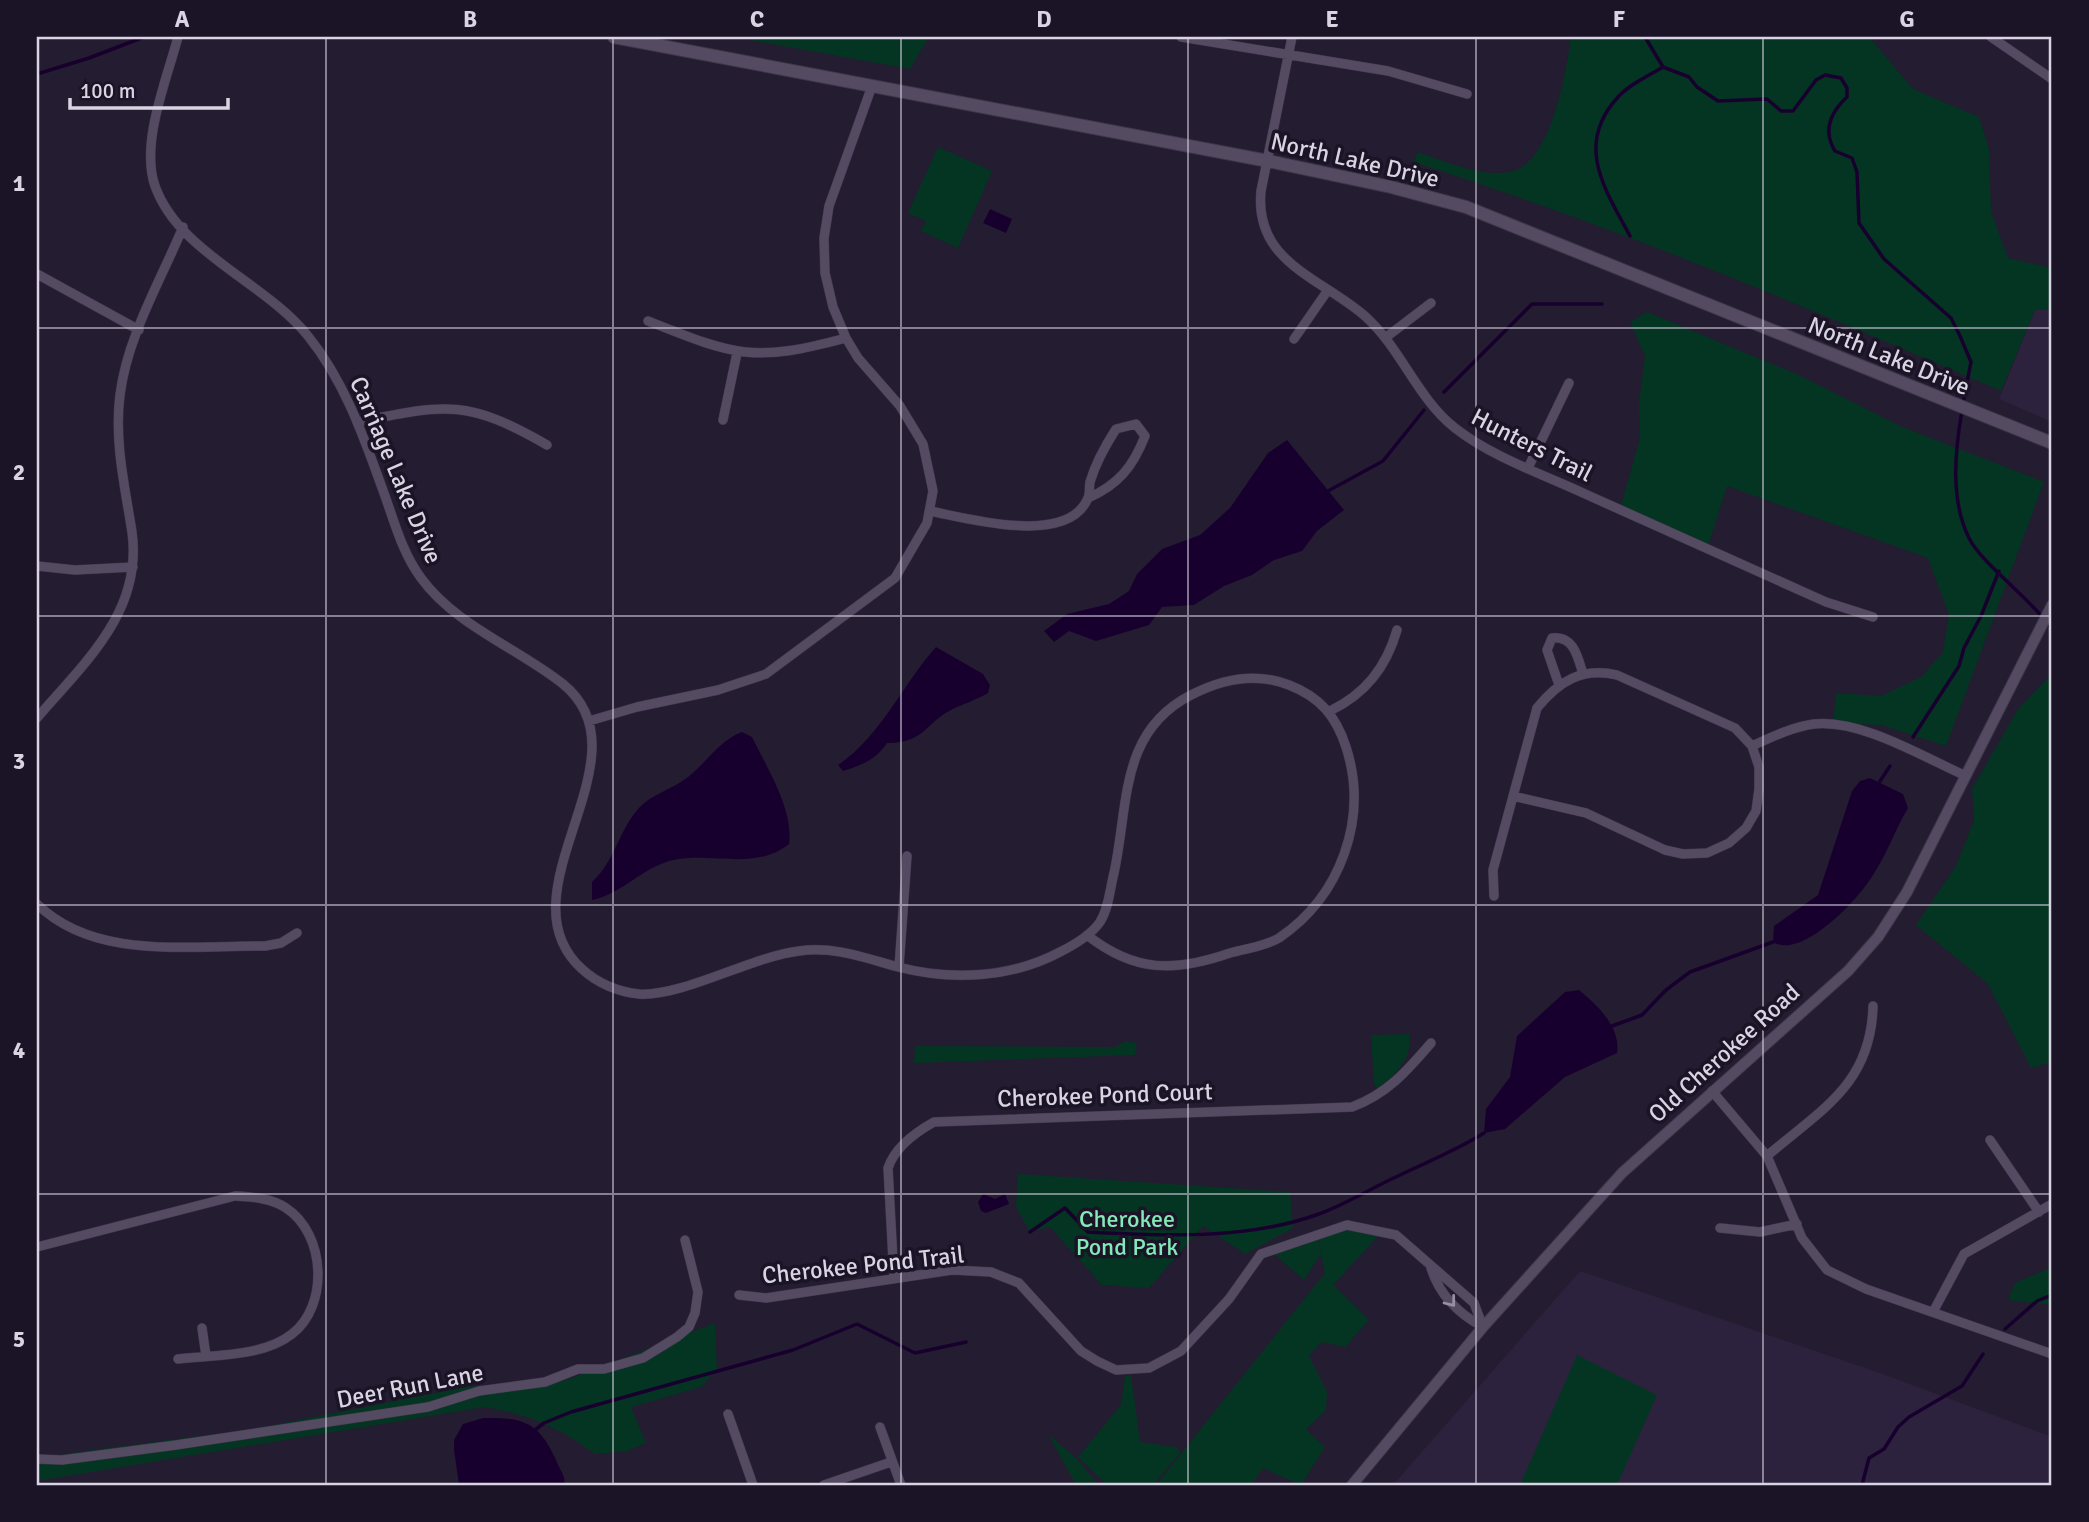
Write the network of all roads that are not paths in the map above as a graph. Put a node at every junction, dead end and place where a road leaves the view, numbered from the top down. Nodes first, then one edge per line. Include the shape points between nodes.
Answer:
1 (178, 37) edge
2 (614, 37) edge
3 (1181, 37) edge
4 (1292, 37) edge
5 (1991, 37) edge
6 (1288, 53) junction
7 (2052, 79) edge
8 (872, 86) junction
9 (1467, 94) dead end
10 (1268, 161) junction
11 (183, 227) junction
12 (37, 274) edge
13 (1328, 290) junction
14 (1431, 303) dead end
15 (649, 321) dead end
16 (139, 330) junction
17 (846, 338) junction
18 (1385, 338) junction
19 (1294, 339) dead end
20 (737, 353) junction
21 (1569, 383) dead end
22 (723, 420) dead end
23 (358, 422) junction
24 (2052, 443) edge
25 (547, 446) dead end
26 (1528, 468) junction
27 (1088, 498) junction
28 (930, 511) junction
29 (37, 566) edge
30 (133, 567) junction
31 (2052, 605) edge
32 (1873, 617) dead end
33 (1397, 630) dead end
34 (1583, 674) junction
35 (1559, 685) junction
36 (1330, 711) junction
37 (37, 718) edge
38 (589, 721) junction
39 (1752, 746) junction
40 (1966, 776) junction
41 (1513, 796) junction
42 (906, 856) dead end
43 (1494, 896) dead end
44 (37, 904) edge
45 (297, 933) dead end
46 (1087, 935) junction
47 (899, 967) junction
48 (1873, 1006) dead end
49 (1431, 1043) dead end
50 (1712, 1091) junction
51 (1990, 1140) dead end
52 (1767, 1156) junction
53 (2052, 1203) edge
54 (2039, 1212) junction
55 (1797, 1224) junction
56 (1720, 1228) dead end
57 (685, 1240) dead end
58 (37, 1247) edge
59 (1431, 1268) junction
60 (894, 1279) junction
61 (738, 1295) dead end
62 (1933, 1312) junction
63 (1483, 1326) junction
64 (202, 1328) dead end
65 (2052, 1354) edge
66 (206, 1356) junction
67 (178, 1359) dead end
68 (728, 1413) dead end
69 (880, 1427) dead end
70 (37, 1460) edge
71 (891, 1462) junction
72 (753, 1485) edge
73 (824, 1485) edge
74 (901, 1485) edge
75 (1352, 1485) edge

1 - 11 street, Carriage Lake Drive via 150,149 155,185 165,208
2 - 8 main road, North Lake Drive
3 - 6 street
4 - 6 street, Hunters Trail
5 - 7 street
6 - 9 street via 1388,71
6 - 10 street, Hunters Trail
8 - 10 main road, North Lake Drive
8 - 17 street via 833,194 824,238 828,288
10 - 13 street, Hunters Trail via 1260,201 1265,231 1282,257
10 - 24 main road, North Lake Drive via 1466,207
11 - 16 street
11 - 23 street, Carriage Lake Drive via 214,258 282,306 321,353
12 - 16 street
13 - 18 street, Hunters Trail via 1366,317
13 - 19 street
14 - 18 street
15 - 20 street
16 - 30 street via 125,367 119,408
17 - 20 street via 767,355
17 - 28 street via 900,406 923,444 933,491
18 - 26 street, Hunters Trail via 1440,416
20 - 22 street
21 - 26 street
23 - 25 street via 417,410 466,409 506,421
23 - 38 street, Carriage Lake Drive via 406,554 422,579 468,621 572,692
26 - 32 street, Hunters Trail via 1826,602
27 - 27 street via 1101,452 1116,429 1136,424 1144,436 1127,472 1111,488
27 - 28 street via 1067,518 1038,526
28 - 38 street via 895,578 766,674
29 - 30 street via 75,570
30 - 37 street via 127,599 113,627
31 - 40 street, Old Cherokee Road
33 - 36 street via 1372,681
34 - 35 street
34 - 35 street via 1570,643 1552,638 1547,650
34 - 39 street via 1617,675 1735,728
35 - 41 street via 1537,708
36 - 46 street via 1297,687 1254,677 1207,687 1166,710 1136,752 1106,909
36 - 46 street via 1351,763 1356,806 1339,867 1311,910 1265,944 1193,965 1126,960
38 - 47 street via 587,790 564,853 554,910 562,941 583,970 609,987 642,994 807,949 845,952
39 - 40 street via 1792,730 1833,723 1872,734
39 - 41 street via 1759,766 1756,811 1729,843 1707,853 1665,850 1586,813
40 - 50 street, Old Cherokee Road via 1912,883 1878,937 1848,971
41 - 43 street via 1493,870
42 - 47 street
44 - 45 street via 61,925 98,941 265,946
46 - 47 street via 1050,957 998,975
48 - 52 street via 1870,1041 1855,1076
49 - 60 street, Cherokee Pond Court via 1399,1080 1352,1107 934,1122 895,1153 888,1168
50 - 52 street
50 - 63 street, Old Cherokee Road via 1622,1173
51 - 54 street
52 - 55 street
53 - 54 street
54 - 62 street via 1964,1254
55 - 56 street via 1760,1232
55 - 62 street via 1810,1251 1828,1270 1857,1286
57 - 70 street, Deer Run Lane via 698,1292 695,1313 689,1327 643,1358 604,1369 578,1369 545,1382 479,1391 428,1407 176,1445
58 - 66 street via 235,1196 260,1197 286,1208 304,1226 315,1247 318,1279 312,1312 292,1335 264,1348
59 - 60 street, Cherokee Pond Trail via 1396,1235 1347,1225 1326,1230 1261,1254 1229,1299 1181,1351 1149,1368 1116,1370 1081,1351 1019,1283 1010,1279 991,1272 952,1270
59 - 63 street, Cherokee Pond Trail via 1474,1303
59 -> 63 street, Cherokee Pond Trail via 1463,1316
60 - 61 street, Cherokee Pond Trail via 766,1298
62 - 65 street
63 - 75 street, Old Cherokee Road
64 - 66 street
66 - 67 street
68 - 72 street
69 - 71 street
71 - 73 street
71 - 74 street

